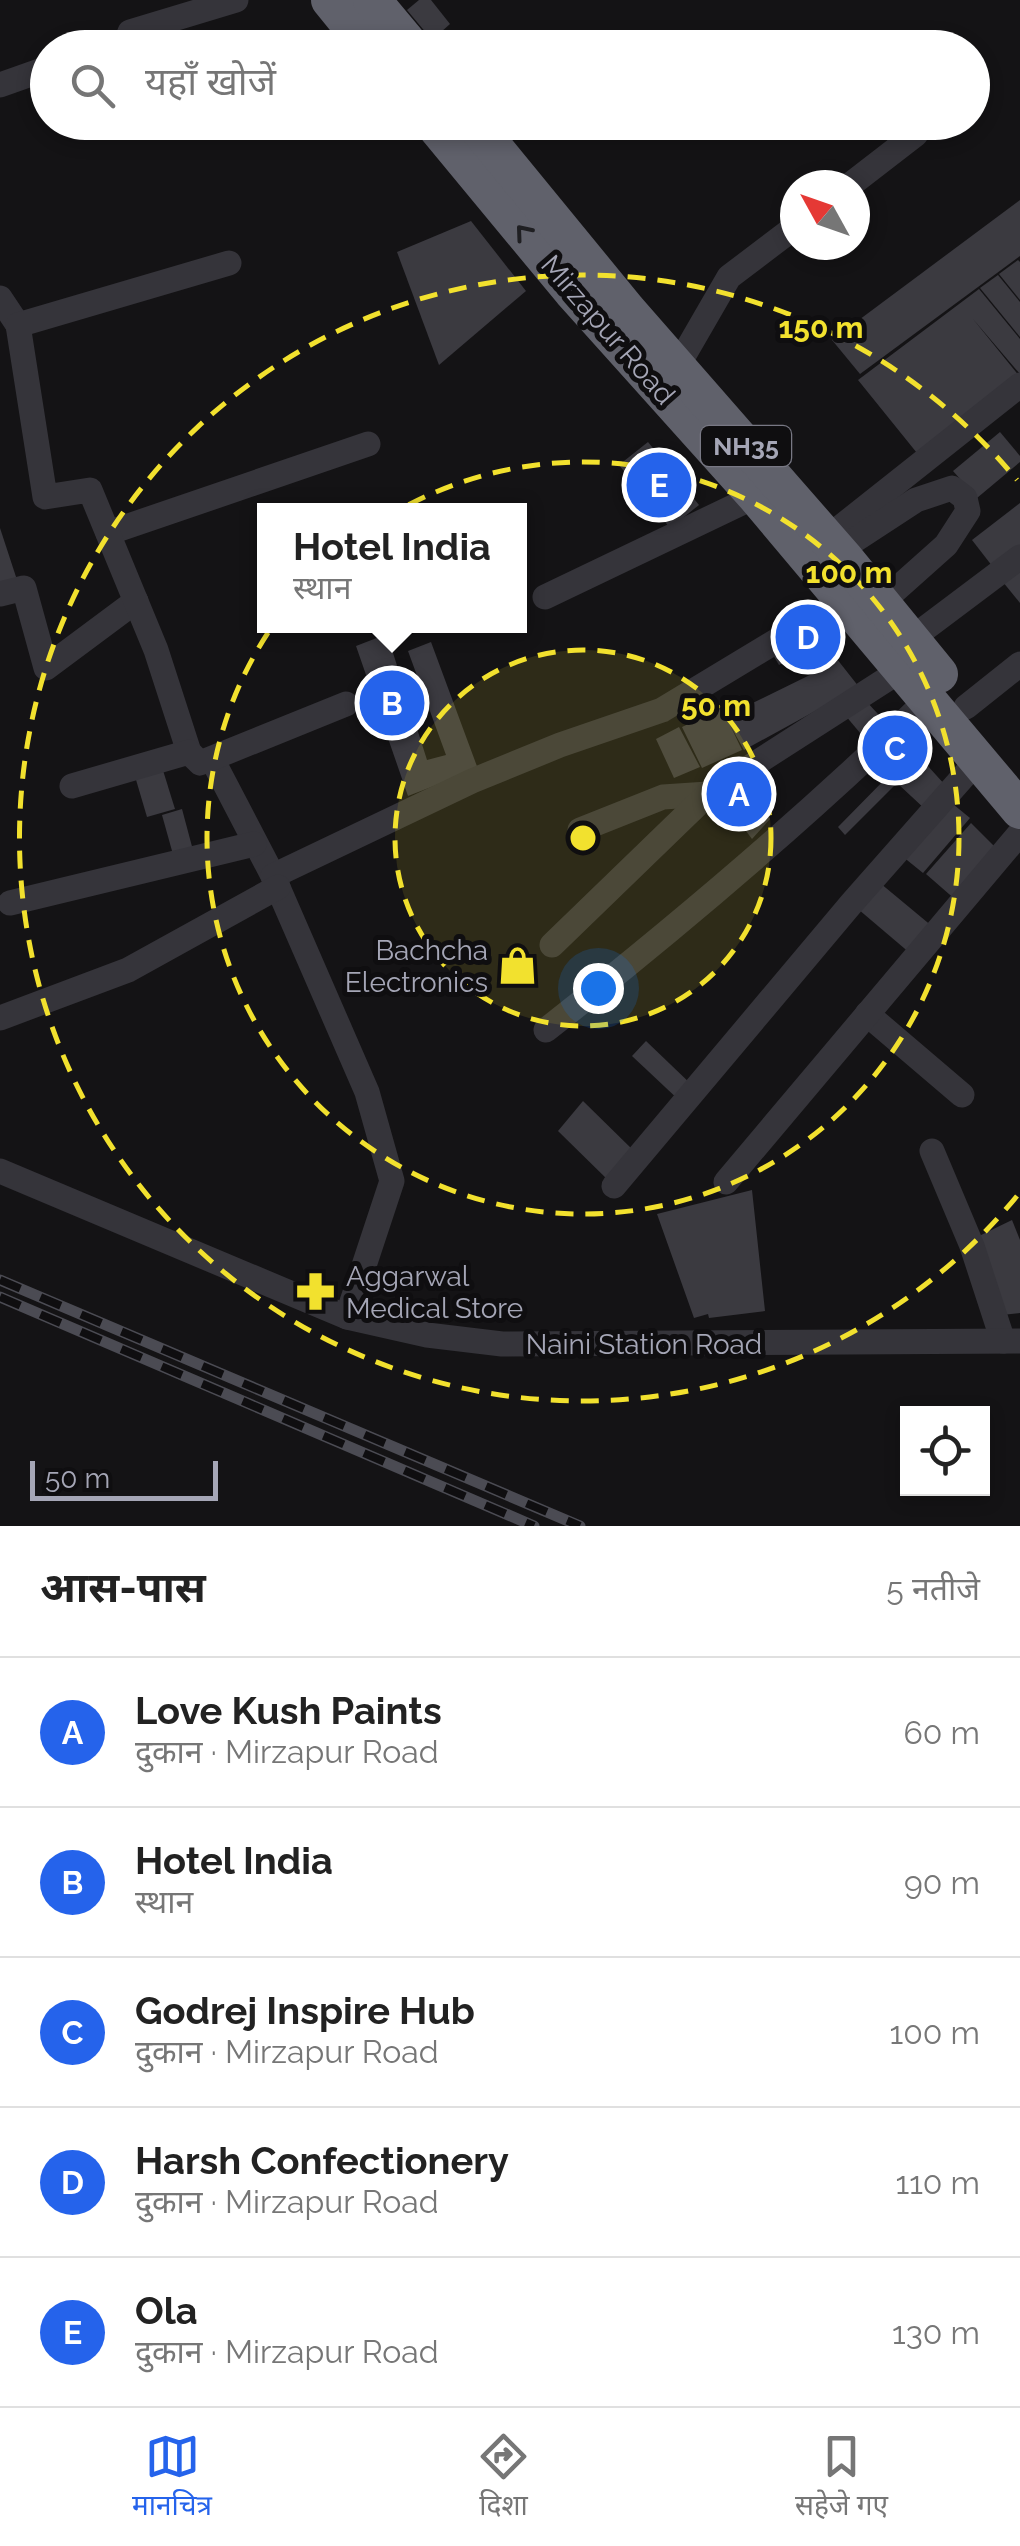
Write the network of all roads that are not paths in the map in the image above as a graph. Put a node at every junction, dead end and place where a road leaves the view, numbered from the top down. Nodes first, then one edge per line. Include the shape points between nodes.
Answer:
1 (236, 0) edge
2 (330, 0) edge
3 (376, 1) edge
4 (137, 30) edge
5 (355, 30) edge
6 (398, 30) edge
7 (30, 74) edge
8 (0, 85) edge
9 (447, 140) edge
10 (488, 140) edge
11 (908, 140) edge
12 (869, 170) edge
13 (780, 238) edge
14 (229, 263) dead end
15 (0, 298) edge
16 (18, 326) junction
17 (677, 367) junction
18 (1020, 385) edge
19 (368, 444) dead end
20 (756, 496) junction
21 (108, 533) junction
22 (832, 544) junction
23 (1020, 557) edge
24 (0, 594) edge
25 (545, 597) dead end
26 (136, 601) junction
27 (863, 602) junction
28 (912, 655) junction
29 (1020, 664) edge
30 (927, 700) junction
31 (346, 704) dead end
32 (966, 707) junction
33 (200, 755) junction
34 (978, 760) junction
35 (1020, 770) edge
36 (72, 786) dead end
37 (708, 794) junction
38 (1020, 810) edge
39 (580, 830) dead end
40 (1020, 833) edge
41 (254, 844) junction
42 (275, 881) junction
43 (10, 902) dead end
44 (552, 945) dead end
45 (867, 1014) junction
46 (0, 1018) edge
47 (546, 1030) dead end
48 (962, 1095) dead end
49 (932, 1151) dead end
50 (0, 1171) edge
51 (726, 1182) dead end
52 (614, 1186) dead end
53 (347, 1318) junction
54 (1011, 1341) edge

1 - 4 street
2 - 5 highway
3 - 6 highway
7 - 8 street
20 -> 9 highway, Mirzapur Road / NH35
10 - 17 highway, Mirzapur Road / NH35
11 - 12 street
13 - 17 street via 728,277
14 - 16 street
15 - 16 street
16 - 21 street via 45,498 90,490
17 - 22 highway, Mirzapur Road / NH35
18 - 22 street
19 - 21 street
20 - 25 street
20 - 27 highway, Mirzapur Road / NH35
21 - 26 street
22 - 27 highway, Mirzapur Road / NH35
22 - 27 street via 916,500 952,488 965,498 968,511 946,544
23 - 28 street
24 - 26 street via 24,588 46,668
26 - 33 street
27 - 28 highway, Mirzapur Road / NH35
27 - 42 street via 662,710 472,781
28 - 30 highway, Mirzapur Road / NH35
28 - 32 highway, Mirzapur Road / NH35
28 - 37 street
29 - 32 street
30 - 34 highway, Mirzapur Road / NH35
30 - 47 street via 746,866
31 - 33 street
32 - 35 highway, Mirzapur Road / NH35
33 - 36 street
33 - 41 street
34 - 38 highway, Mirzapur Road / NH35
34 - 52 street
37 - 39 street via 662,797
37 - 44 street
40 - 45 street
41 - 42 street
41 - 43 street
42 - 46 street via 128,970
42 - 53 street via 367,1092 392,1181
45 - 48 street
45 - 51 street
49 - 54 street
50 - 53 street, Naini Station Road
53 - 54 street, Naini Station Road via 502,1344

